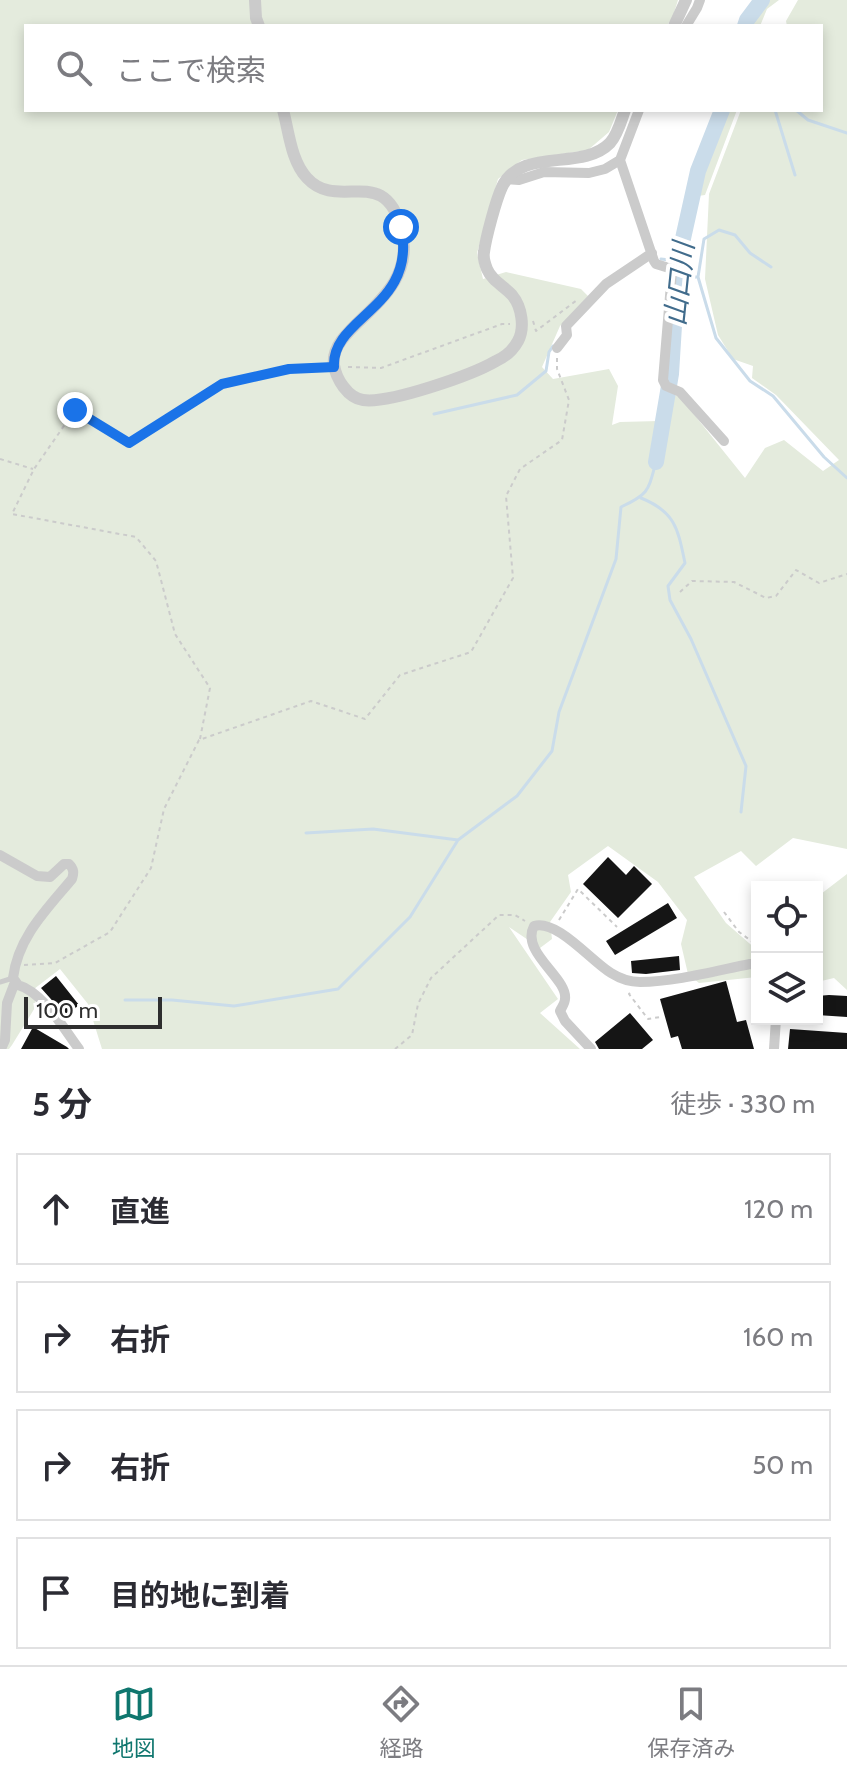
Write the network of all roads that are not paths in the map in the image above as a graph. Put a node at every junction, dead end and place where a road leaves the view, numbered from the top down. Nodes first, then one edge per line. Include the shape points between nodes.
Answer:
1 (255, 0) edge
2 (686, 0) edge
3 (700, 0) edge
4 (258, 24) edge
5 (675, 24) edge
6 (687, 24) edge
7 (284, 112) edge
8 (624, 112) edge
9 (638, 112) edge
10 (620, 160) junction
11 (506, 179) junction
12 (652, 253) junction
13 (557, 348) road end
14 (724, 441) dead end
15 (0, 855) edge
16 (751, 964) edge
17 (14, 975) junction
18 (0, 982) edge
19 (776, 1025) edge
20 (1, 1049) edge
21 (79, 1049) edge
22 (591, 1049) edge
23 (774, 1049) edge

1 - 4 street
2 - 5 street
3 - 6 street
7 - 11 street via 295,158 307,179 335,192 377,194 396,214 403,237 397,279 346,334 333,357 338,379 362,400 379,400 473,372 512,350 520,338 527,322 513,296 493,280 483,254
8 - 11 street via 616,134 597,152 529,165
9 - 10 street
10 - 11 street via 589,173 544,172
10 - 12 street
12 - 13 street via 606,284 566,326 567,335
12 - 14 street via 656,264 672,272 663,380
15 - 17 street via 37,876 50,877 64,864 74,874 24,939
16 - 22 street via 692,976 625,980 554,929 534,926 534,948 564,990 560,1011
17 - 18 lane
17 - 20 street
17 - 21 street
19 - 23 street

